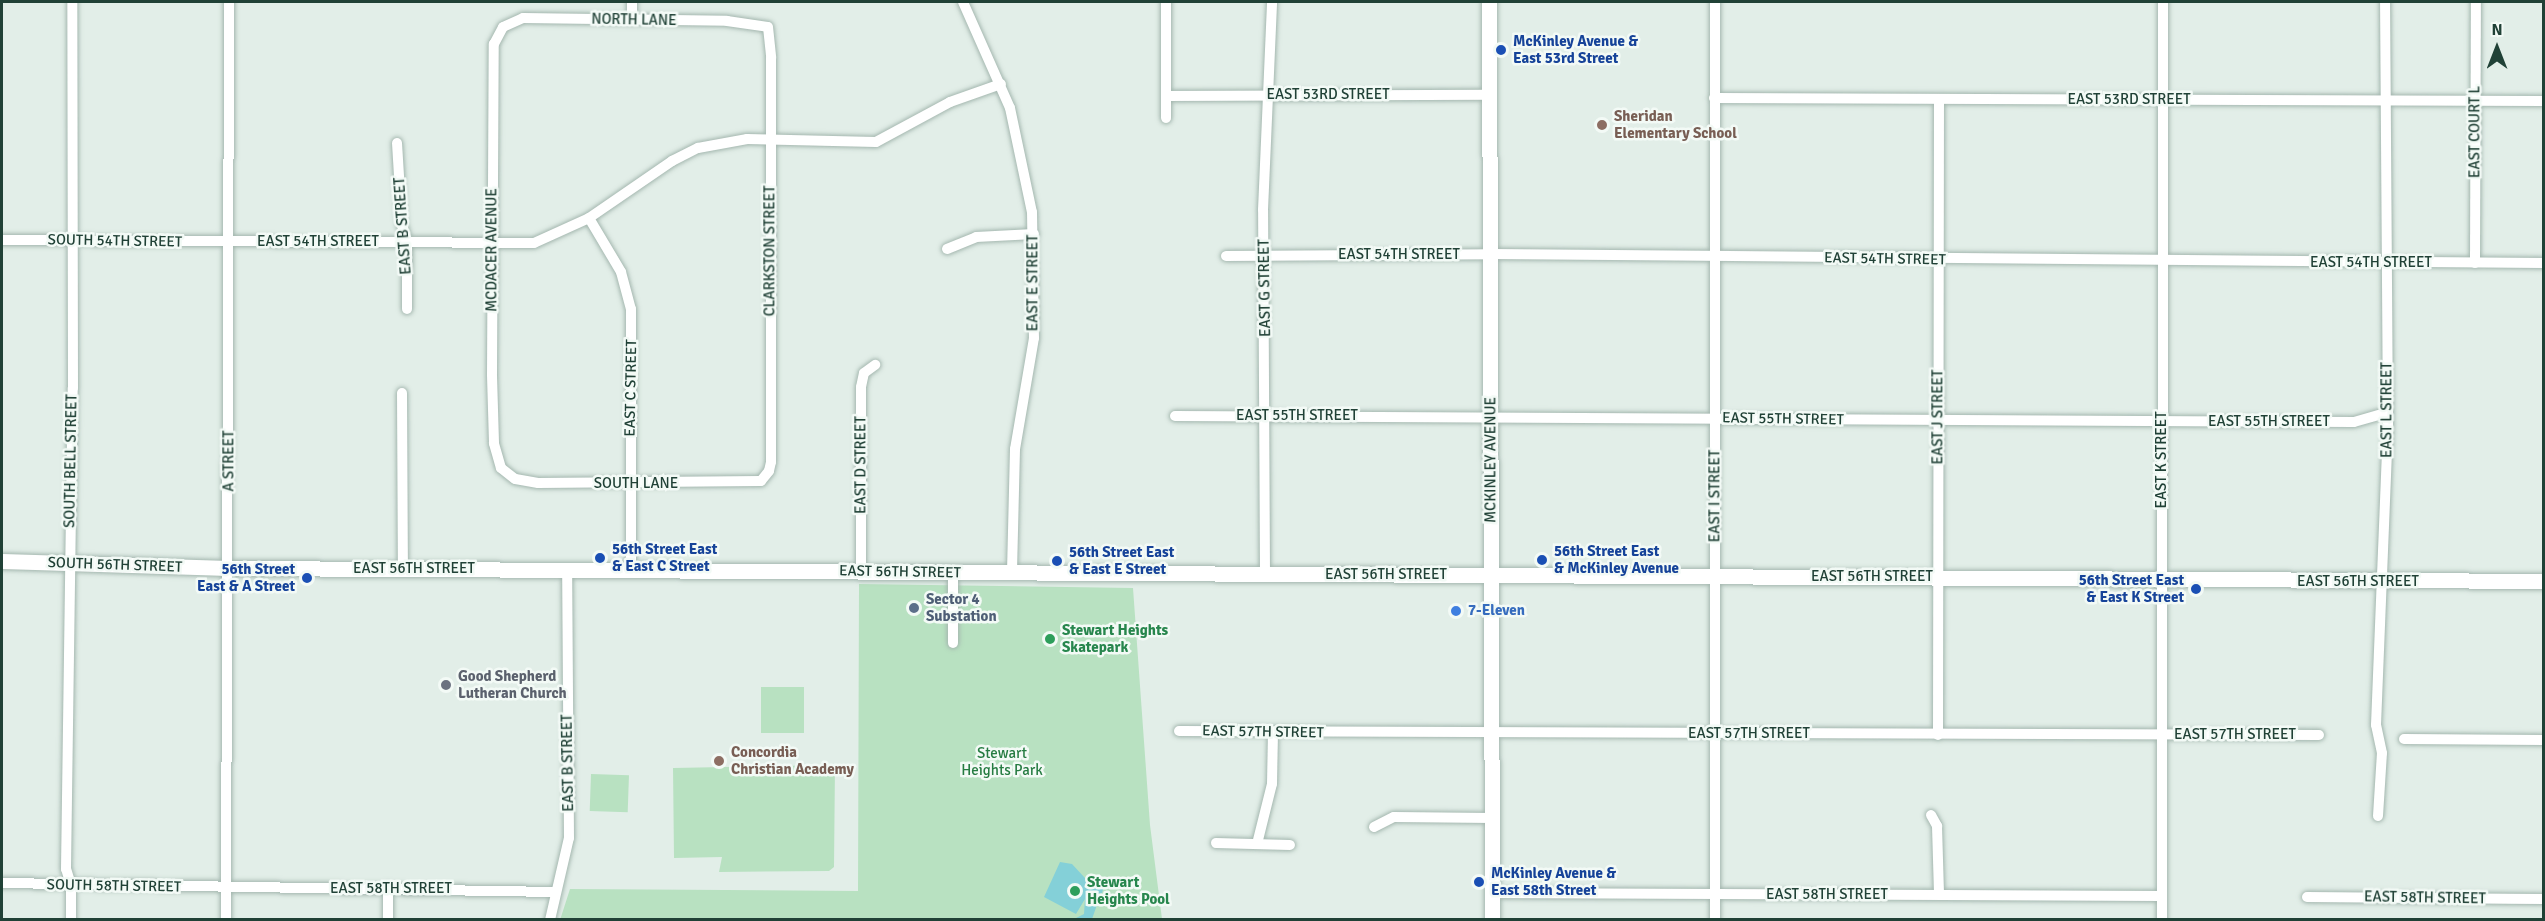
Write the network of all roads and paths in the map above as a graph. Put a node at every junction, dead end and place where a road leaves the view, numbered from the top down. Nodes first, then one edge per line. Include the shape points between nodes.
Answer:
1 (72, 2) edge
2 (229, 2) edge
3 (632, 2) edge
4 (963, 2) edge
5 (1166, 2) edge
6 (1272, 2) edge
7 (1489, 2) edge
8 (1714, 2) edge
9 (2163, 2) edge
10 (2385, 2) edge
11 (2476, 2) edge
12 (632, 20) junction
13 (503, 27) joint
14 (768, 27) joint
15 (1001, 84) junction
16 (1490, 95) junction
17 (1166, 96) junction
18 (1267, 96) junction
19 (1714, 98) junction
20 (1939, 99) junction
21 (2385, 99) junction
22 (2165, 100) junction
23 (2475, 101) junction
24 (2544, 101) edge
25 (1166, 118) dead end
26 (770, 139) junction
27 (398, 143) dead end
28 (589, 218) junction
29 (1034, 234) junction
30 (2, 240) edge
31 (72, 240) junction
32 (492, 240) junction
33 (407, 242) junction
34 (228, 243) junction
35 (947, 249) dead end
36 (1492, 254) junction
37 (1226, 256) dead end
38 (1265, 256) junction
39 (1713, 257) junction
40 (1938, 260) junction
41 (2161, 261) junction
42 (2385, 263) junction
43 (2475, 263) junction
44 (2544, 263) edge
45 (407, 309) dead end
46 (875, 365) dead end
47 (402, 393) dead end
48 (2388, 411) junction
49 (1266, 415) junction
50 (1175, 416) dead end
51 (1492, 418) junction
52 (1715, 418) junction
53 (1938, 421) junction
54 (2161, 422) junction
55 (504, 473) joint
56 (768, 475) joint
57 (630, 484) junction
58 (2, 561) edge
59 (70, 564) junction
60 (229, 568) junction
61 (567, 568) junction
62 (403, 569) junction
63 (631, 569) junction
64 (861, 571) junction
65 (953, 573) junction
66 (1012, 574) junction
67 (1265, 575) junction
68 (1490, 575) junction
69 (1714, 576) junction
70 (1937, 578) junction
71 (2162, 581) junction
72 (2383, 582) junction
73 (2544, 582) edge
74 (953, 643) dead end
75 (1179, 731) dead end
76 (1273, 732) junction
77 (1491, 734) junction
78 (1714, 734) junction
79 (2162, 734) junction
80 (1938, 735) junction
81 (2319, 735) dead end
82 (2404, 739) dead end
83 (2544, 740) edge
84 (1931, 815) dead end
85 (2378, 816) dead end
86 (1492, 818) junction
87 (1374, 827) dead end
88 (1216, 843) dead end
89 (1257, 844) junction
90 (1290, 845) dead end
91 (2, 884) edge
92 (71, 885) junction
93 (226, 888) junction
94 (388, 888) junction
95 (556, 892) junction
96 (1492, 893) junction
97 (1715, 895) junction
98 (1939, 895) junction
99 (2161, 896) junction
100 (2307, 897) dead end
101 (2544, 899) edge
102 (71, 920) edge
103 (226, 920) edge
104 (388, 920) edge
105 (550, 920) edge
106 (1492, 920) edge
107 (1715, 920) edge
108 (2162, 920) edge

1 - 31 street, SOUTH BELL STREET
2 - 34 street, A STREET
3 - 12 street
4 - 15 street, EAST E STREET
5 - 17 street
6 - 18 street, EAST G STREET
7 - 16 street, MCKINLEY AVENUE
8 - 19 street, EAST I STREET
9 - 22 street, EAST K STREET
10 - 21 street, EAST L STREET
11 - 23 street, EAST COURT L
12 - 13 street, NORTH LANE via 523,18
12 - 14 street, NORTH LANE via 748,22
13 - 32 street, MCDACER AVENUE via 494,44
14 - 26 street, CLARKSTON STREET
15 - 26 street, EAST 54TH STREET via 950,102 881,140
15 - 29 street, EAST E STREET via 1025,167
16 - 18 street, EAST 53RD STREET
16 - 36 street, MCKINLEY AVENUE
17 - 18 street, EAST 53RD STREET
17 - 25 street
18 - 38 street, EAST G STREET
19 - 20 street, EAST 53RD STREET
19 - 39 street, EAST I STREET
20 - 22 street, EAST 53RD STREET
20 - 40 street, EAST J STREET
21 - 22 street, EAST 53RD STREET
21 - 23 street, EAST 53RD STREET
21 - 42 street, EAST L STREET
22 - 41 street, EAST K STREET
23 - 24 street, EAST 53RD STREET
23 - 43 street, EAST COURT L
26 - 28 street, EAST 54TH STREET via 723,141 685,153
26 - 56 street, CLARKSTON STREET
27 - 33 street, EAST B STREET via 402,225
28 - 32 street, EAST 54TH STREET via 534,243
28 - 57 street, EAST C STREET via 621,272 629,296
29 - 35 street via 976,237
29 - 66 street, EAST E STREET via 1034,338 1015,449
30 - 31 street, SOUTH 54TH STREET
31 - 34 street, SOUTH 54TH STREET
31 - 59 street, SOUTH BELL STREET
32 - 33 street, EAST 54TH STREET
32 - 55 street, MCDACER AVENUE via 494,435
33 - 34 street, EAST 54TH STREET
33 - 45 street, EAST B STREET
34 - 60 street, A STREET
36 - 38 street, EAST 54TH STREET
36 - 39 street, EAST 54TH STREET
36 - 51 street, MCKINLEY AVENUE
37 - 38 street, EAST 54TH STREET
38 - 49 street, EAST G STREET
39 - 40 street, EAST 54TH STREET
39 - 52 street, EAST I STREET
40 - 41 street, EAST 54TH STREET
40 - 53 street, EAST J STREET
41 - 42 street, EAST 54TH STREET
41 - 54 street, EAST K STREET
42 - 43 street, EAST 54TH STREET
42 - 48 street, EAST L STREET
43 - 44 street, EAST 54TH STREET
46 - 64 street, EAST D STREET via 864,373 861,387
47 - 62 street
48 - 54 street, EAST 55TH STREET via 2354,423
48 - 72 street, EAST L STREET
49 - 50 street, EAST 55TH STREET
49 - 51 street, EAST 55TH STREET
49 - 67 street, EAST G STREET
51 - 52 street, EAST 55TH STREET
51 - 68 street, MCKINLEY AVENUE
52 - 53 street, EAST 55TH STREET
52 - 69 street, EAST I STREET
53 - 54 street, EAST 55TH STREET
53 - 70 street, EAST J STREET
54 - 71 street, EAST K STREET
55 - 57 street, SOUTH LANE via 538,483
56 - 57 street, SOUTH LANE via 748,484
57 - 63 street, EAST C STREET
58 - 59 street, SOUTH 56TH STREET
59 - 60 street, SOUTH 56TH STREET
59 - 92 street, SOUTH BELL STREET via 66,869
60 - 62 street, EAST 56TH STREET
60 - 93 street, A STREET
61 - 62 street, EAST 56TH STREET
61 - 63 street, EAST 56TH STREET
61 - 95 street, EAST B STREET via 569,838
63 - 64 street, EAST 56TH STREET
64 - 65 street, EAST 56TH STREET
65 - 66 street, EAST 56TH STREET
65 - 74 street
66 - 67 street, EAST 56TH STREET
67 - 68 street, EAST 56TH STREET
68 - 69 street, EAST 56TH STREET
68 - 77 street, MCKINLEY AVENUE
69 - 70 street, EAST 56TH STREET
69 - 78 street, EAST I STREET
70 - 71 street, EAST 56TH STREET
70 - 80 street, EAST J STREET
71 - 72 street, EAST 56TH STREET
71 - 79 street, EAST K STREET
72 - 73 street, EAST 56TH STREET
72 - 85 street, EAST L STREET via 2376,725 2382,753
75 - 76 street, EAST 57TH STREET
76 - 77 street, EAST 57TH STREET
76 - 89 street via 1272,784
77 - 78 street, EAST 57TH STREET
77 - 86 street, MCKINLEY AVENUE
78 - 80 street, EAST 57TH STREET
78 - 97 street, EAST I STREET
79 - 80 street, EAST 57TH STREET
79 - 81 street, EAST 57TH STREET
79 - 99 street, EAST K STREET
82 - 83 street
84 - 98 street via 1937,826
86 - 87 street via 1394,817
86 - 96 street, MCKINLEY AVENUE
88 - 89 street
89 - 90 street
91 - 92 street, SOUTH 58TH STREET
92 - 93 street, SOUTH 58TH STREET
92 - 102 street, SOUTH BELL STREET
93 - 94 street, EAST 58TH STREET
93 - 103 street, A STREET
94 - 95 street, EAST 58TH STREET
94 - 104 street
95 - 105 street, EAST B STREET
96 - 97 street, EAST 58TH STREET
96 - 106 street, MCKINLEY AVENUE
97 - 98 street, EAST 58TH STREET
97 - 107 street, EAST I STREET
98 - 99 street, EAST 58TH STREET
99 - 108 street, EAST K STREET
100 - 101 street, EAST 58TH STREET

